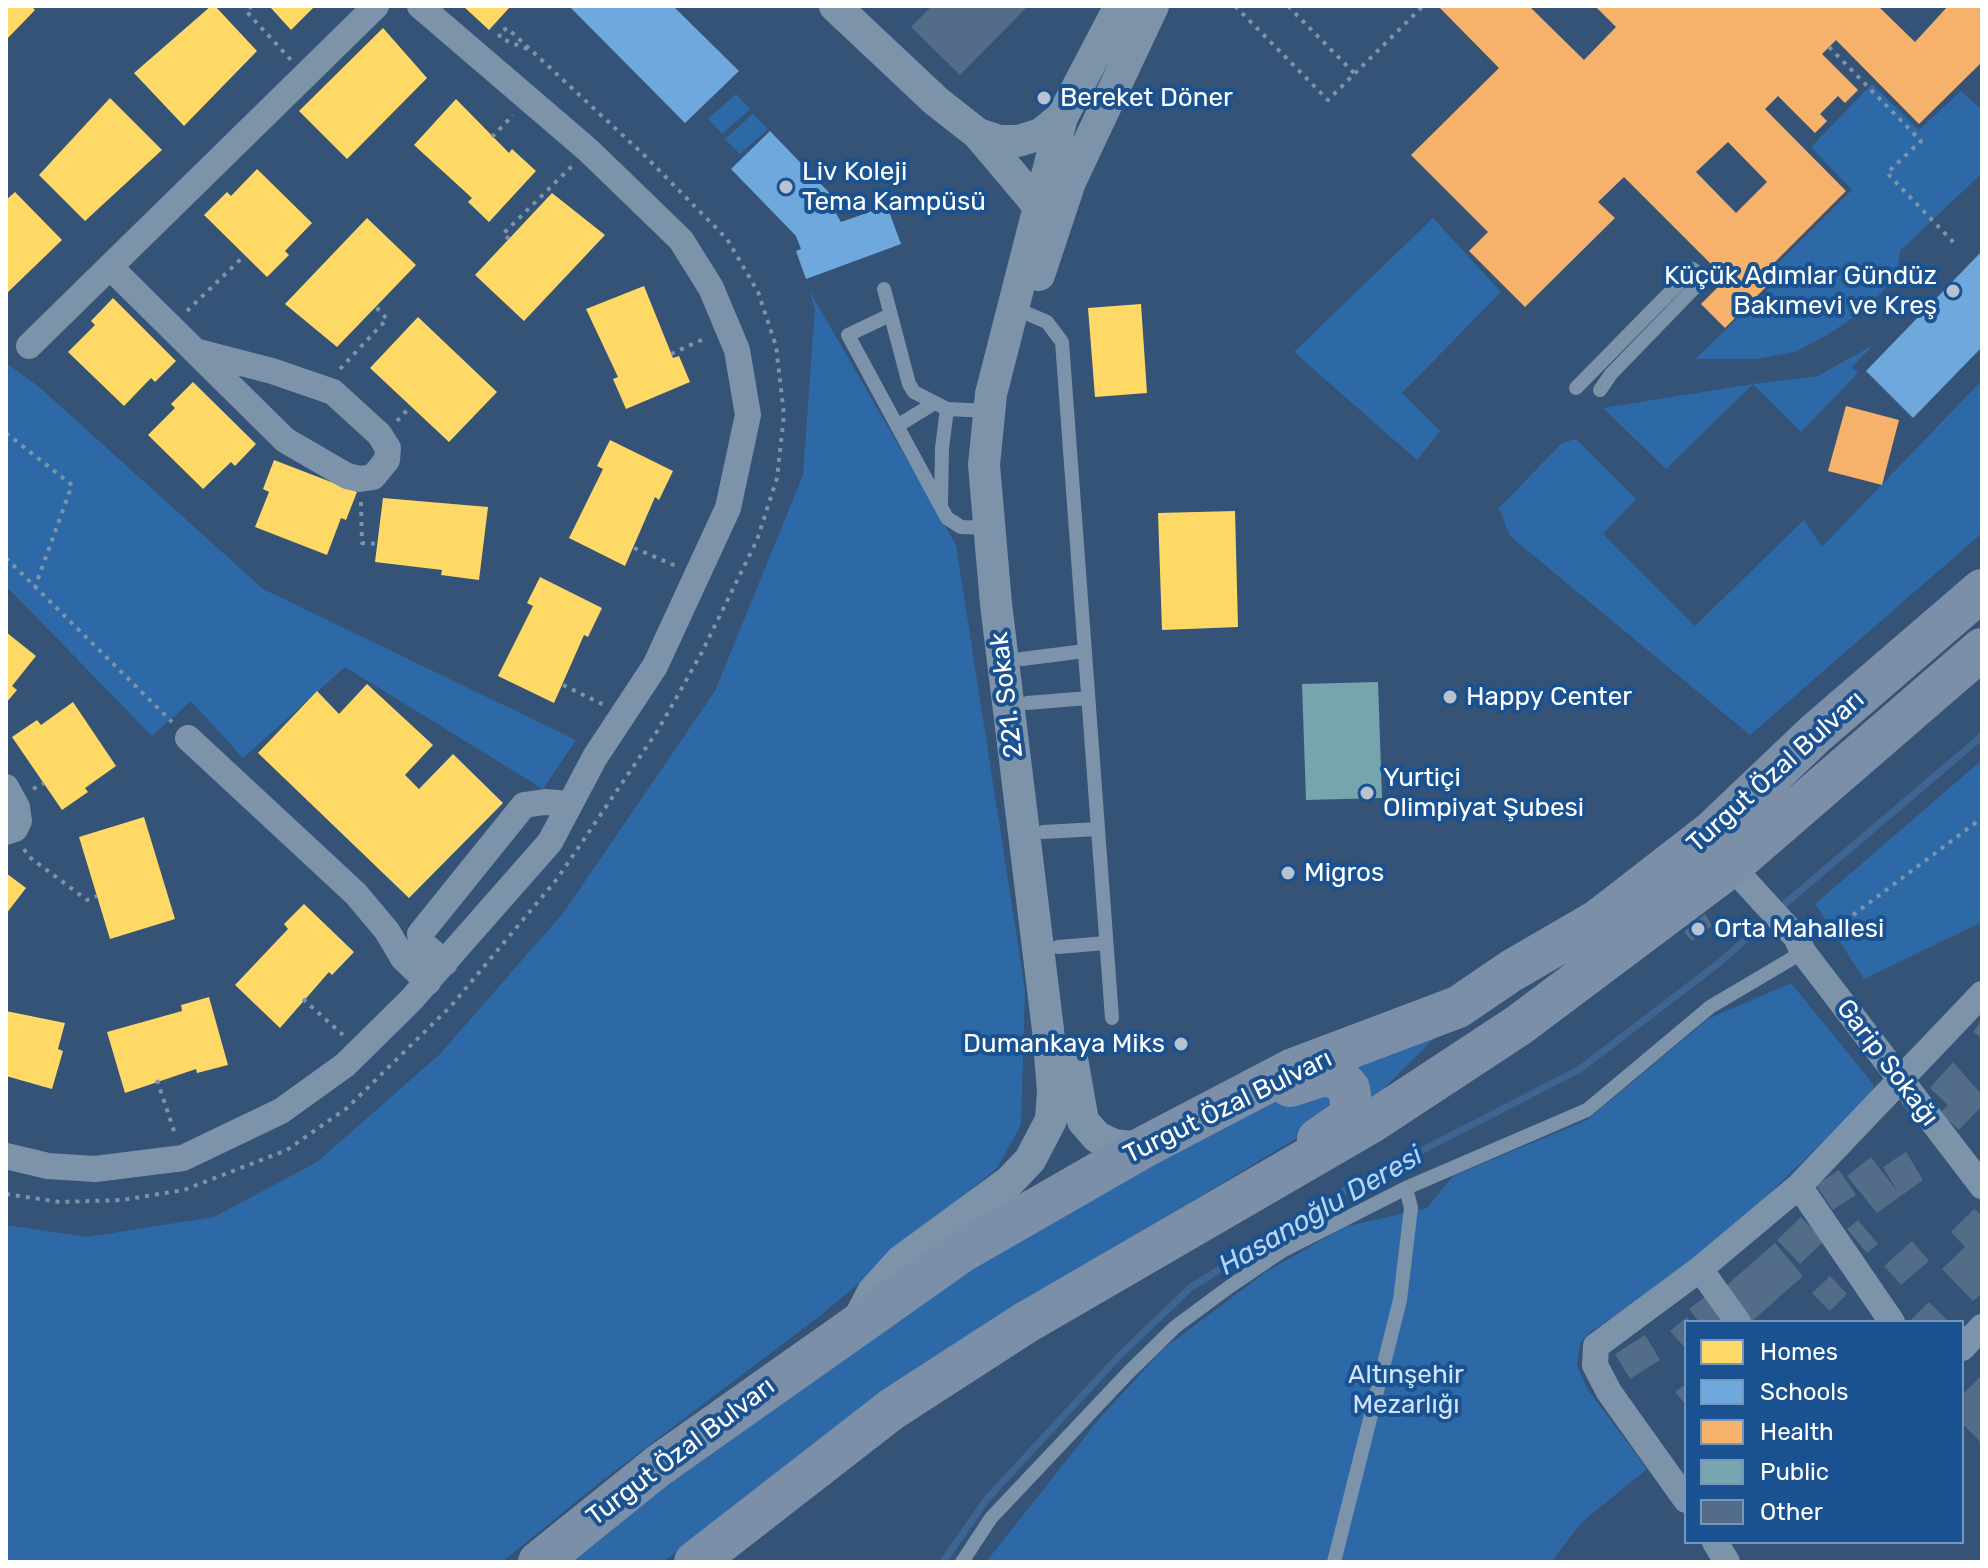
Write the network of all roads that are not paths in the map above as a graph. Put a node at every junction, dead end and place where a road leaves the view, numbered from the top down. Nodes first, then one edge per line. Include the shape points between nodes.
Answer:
1 (376, 6) edge
2 (420, 6) edge
3 (835, 6) edge
4 (1120, 6) edge
5 (1153, 6) edge
6 (1062, 117) junction
7 (978, 134) junction
8 (1037, 204) junction
9 (110, 267) junction
10 (884, 289) dead end
11 (1026, 313) junction
12 (890, 315) junction
13 (29, 346) dead end
14 (195, 351) junction
15 (1576, 388) dead end
16 (1600, 390) dead end
17 (940, 407) junction
18 (989, 411) junction
19 (897, 426) junction
20 (941, 506) junction
21 (989, 528) junction
22 (1982, 590) edge
23 (1982, 649) edge
24 (1085, 651) junction
25 (1022, 659) junction
26 (1088, 698) junction
27 (1027, 703) junction
28 (188, 738) road end
29 (6, 787) edge
30 (570, 804) junction
31 (1098, 829) junction
32 (10, 830) edge
33 (1043, 832) junction
34 (1722, 848) junction
35 (1106, 943) junction
36 (1800, 945) junction
37 (1058, 947) junction
38 (436, 972) junction
39 (1982, 994) edge
40 (1112, 1018) dead end
41 (1899, 1081) junction
42 (1142, 1148) junction
43 (6, 1156) edge
44 (1799, 1186) junction
45 (1982, 1186) edge
46 (1406, 1188) junction
47 (1184, 1228) junction
48 (1700, 1269) junction
49 (1737, 1320) edge
50 (1891, 1320) edge
51 (857, 1322) junction
52 (1982, 1327) edge
53 (1964, 1346) edge
54 (1684, 1497) edge
55 (539, 1562) edge
56 (695, 1562) edge
57 (962, 1562) edge
58 (1334, 1562) edge

1 - 9 street
2 - 30 street via 516,105 681,240 711,288 737,350 748,415 728,508 655,666 609,710
3 - 7 street
4 - 6 street, 221. Sokak
5 - 11 street, 221. Sokak via 1070,182
6 - 7 street via 1041,134 1018,141
6 - 8 street, 221. Sokak
7 - 8 street
8 - 18 street, 221. Sokak
9 - 13 street
9 - 14 street
10 - 12 lane
11 - 24 lane via 1047,322 1062,342
11 - 25 street, 221. Sokak via 1017,338 1005,443 1006,537
12 - 17 lane via 909,384
12 - 19 lane via 848,335
14 - 14 street via 285,440 347,476 373,477 381,470 388,448 366,419 333,392
15 - 16 lane via 1693,269 1703,279
17 - 18 lane
17 - 19 lane
17 - 20 lane
18 - 21 street, 221. Sokak via 984,465
19 - 20 lane
20 - 21 lane via 953,524
21 - 51 street, 221. Sokak via 1048,1030 1051,1120 1030,1160 976,1208 901,1261 873,1292
22 - 34 main road, Turgut Özal Bulvarı via 1816,733
23 - 34 main road, Turgut Özal Bulvarı
24 - 25 lane
24 - 26 lane
25 - 27 street, 221. Sokak
26 - 27 lane
26 - 31 lane
27 - 33 street, 221. Sokak
28 - 38 street via 356,894 403,958
29 - 32 street via 19,821
30 - 38 street via 533,866
30 - 38 street via 524,805 420,934
31 - 33 lane
31 - 35 lane
33 - 37 street, 221. Sokak
34 - 36 street, Garip Sokağı
34 - 42 main road, Turgut Özal Bulvarı via 1458,1007 1291,1070
34 - 47 main road, Turgut Özal Bulvarı via 1519,1025 1373,1121
35 - 37 lane
35 - 40 lane
36 - 41 street, Garip Sokağı
36 - 46 lane via 1710,1007 1587,1110
37 - 42 street, 221. Sokak via 1083,1121 1097,1137 1114,1145
38 - 43 street via 345,1042 281,1111 95,1169
39 - 41 street
41 - 44 street
41 - 45 street, Garip Sokağı
42 - 47 main road via 1206,1126 1313,1076 1327,1074 1349,1089 1352,1110 1344,1121
42 - 51 main road, Turgut Özal Bulvarı via 961,1252
44 - 48 street
44 - 50 street
46 - 57 lane via 1282,1251 1175,1327 991,1518
46 - 58 lane via 1411,1208 1400,1300
47 - 56 main road, Turgut Özal Bulvarı via 892,1409
48 - 49 street
48 - 54 street via 1596,1346 1595,1365 1609,1392
51 - 55 main road, Turgut Özal Bulvarı via 658,1466
52 - 53 street

